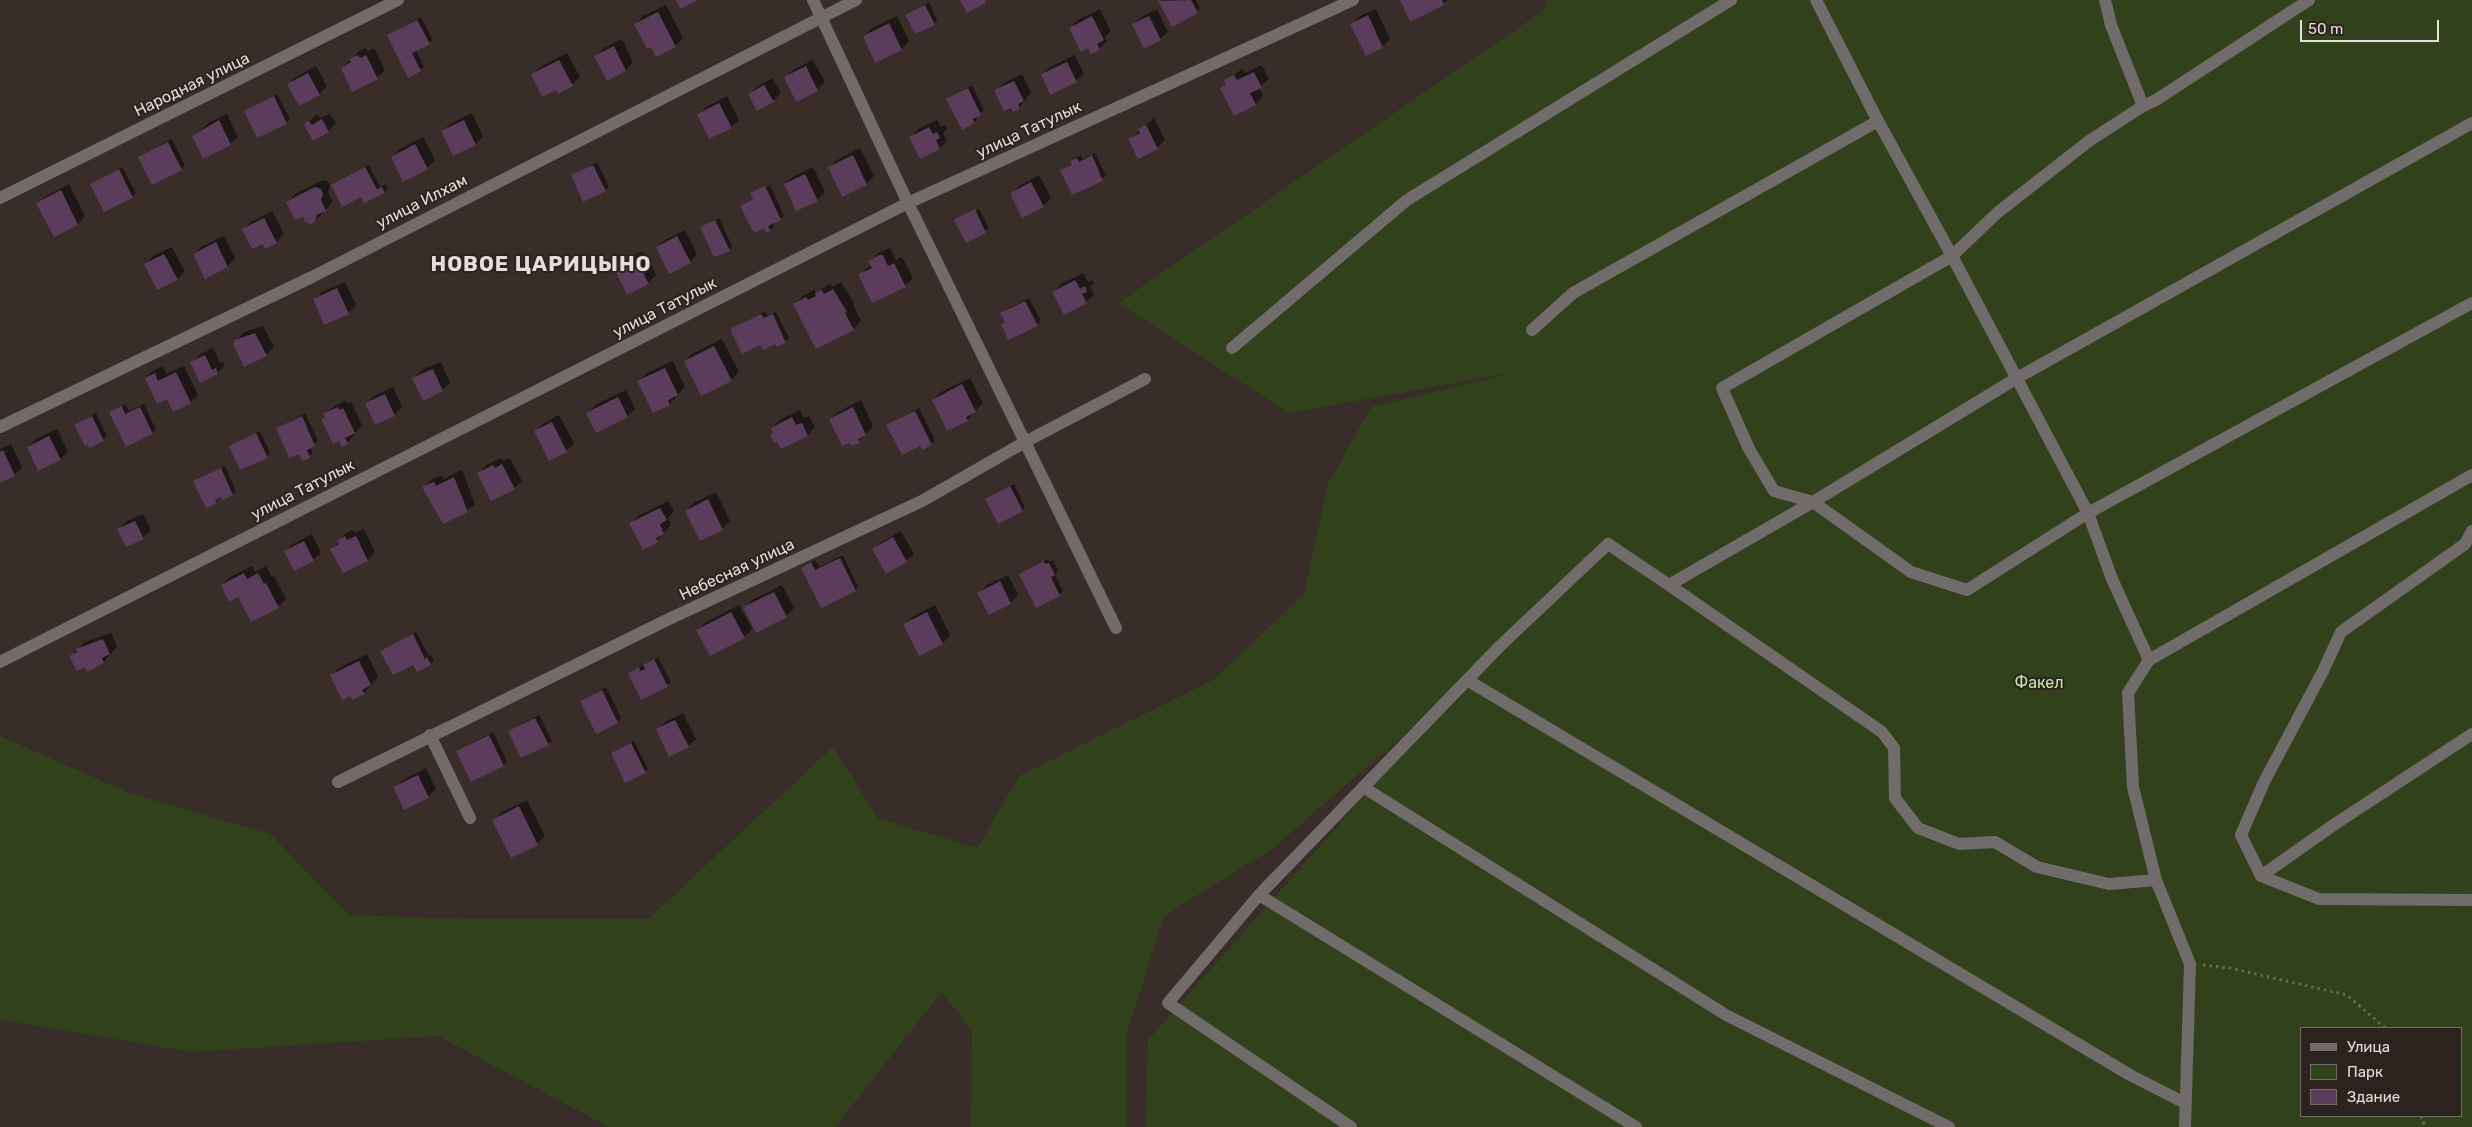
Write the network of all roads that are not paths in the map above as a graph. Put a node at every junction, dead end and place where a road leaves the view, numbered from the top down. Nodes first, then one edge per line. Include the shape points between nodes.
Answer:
1 (398, 0) edge
2 (812, 0) edge
3 (856, 0) edge
4 (1353, 0) edge
5 (1731, 0) edge
6 (1816, 0) edge
7 (2105, 0) edge
8 (2308, 0) edge
9 (821, 17) junction
10 (2143, 106) junction
11 (1878, 121) junction
12 (2472, 123) edge
13 (0, 198) edge
14 (908, 203) junction
15 (1952, 256) junction
16 (2472, 303) edge
17 (1532, 330) dead end
18 (1232, 348) dead end
19 (2017, 378) junction
20 (1145, 379) dead end
21 (0, 428) edge
22 (1025, 442) junction
23 (2472, 475) edge
24 (1813, 502) junction
25 (2088, 513) junction
26 (2472, 531) edge
27 (1669, 585) junction
28 (1116, 628) dead end
29 (2149, 660) junction
30 (0, 662) edge
31 (1467, 680) junction
32 (2472, 734) edge
33 (430, 735) junction
34 (338, 782) dead end
35 (1363, 788) junction
36 (470, 818) dead end
37 (2261, 876) junction
38 (2156, 880) junction
39 (1260, 894) junction
40 (2472, 900) edge
41 (2185, 1103) junction
42 (1351, 1127) edge
43 (1636, 1127) edge
44 (1950, 1127) edge
45 (2185, 1127) edge

1 - 13 street, Народная улица
2 - 9 street
3 - 9 street, улица Илхам
4 - 14 street, улица Татулык
5 - 18 street via 1407,200
6 - 11 street
7 - 10 street via 2111,25
8 - 10 street
9 - 14 street
9 - 21 street, улица Илхам via 312,277
10 - 15 street via 2089,141 2004,207
11 - 15 street
11 - 17 street via 1573,293
12 - 19 street
14 - 22 street
14 - 30 street, улица Татулык
15 - 19 street
15 - 24 street via 1722,388 1749,449 1774,491
16 - 25 street
19 - 24 street
19 - 25 street
20 - 22 street, Небесная улица
22 - 28 street
22 - 33 street, Небесная улица via 922,501
23 - 29 street
24 - 25 street via 1911,572 1967,590
24 - 27 street
25 - 29 street via 2112,579
26 - 37 street via 2465,544 2341,632 2240,835
27 - 31 street via 1608,544
27 - 38 street via 1882,732 1894,748 1895,798 1918,828 1959,844 1994,842 2037,867 2109,884
29 - 38 street via 2128,693 2133,787
31 - 35 street
31 - 41 street via 2130,1075
32 - 37 street
33 - 34 street, Небесная улица
33 - 36 street
35 - 39 street
35 - 44 street via 1726,1015
37 - 40 street via 2319,899
38 - 41 street via 2190,964
39 - 42 street via 1168,1003
39 - 43 street
41 - 45 street

